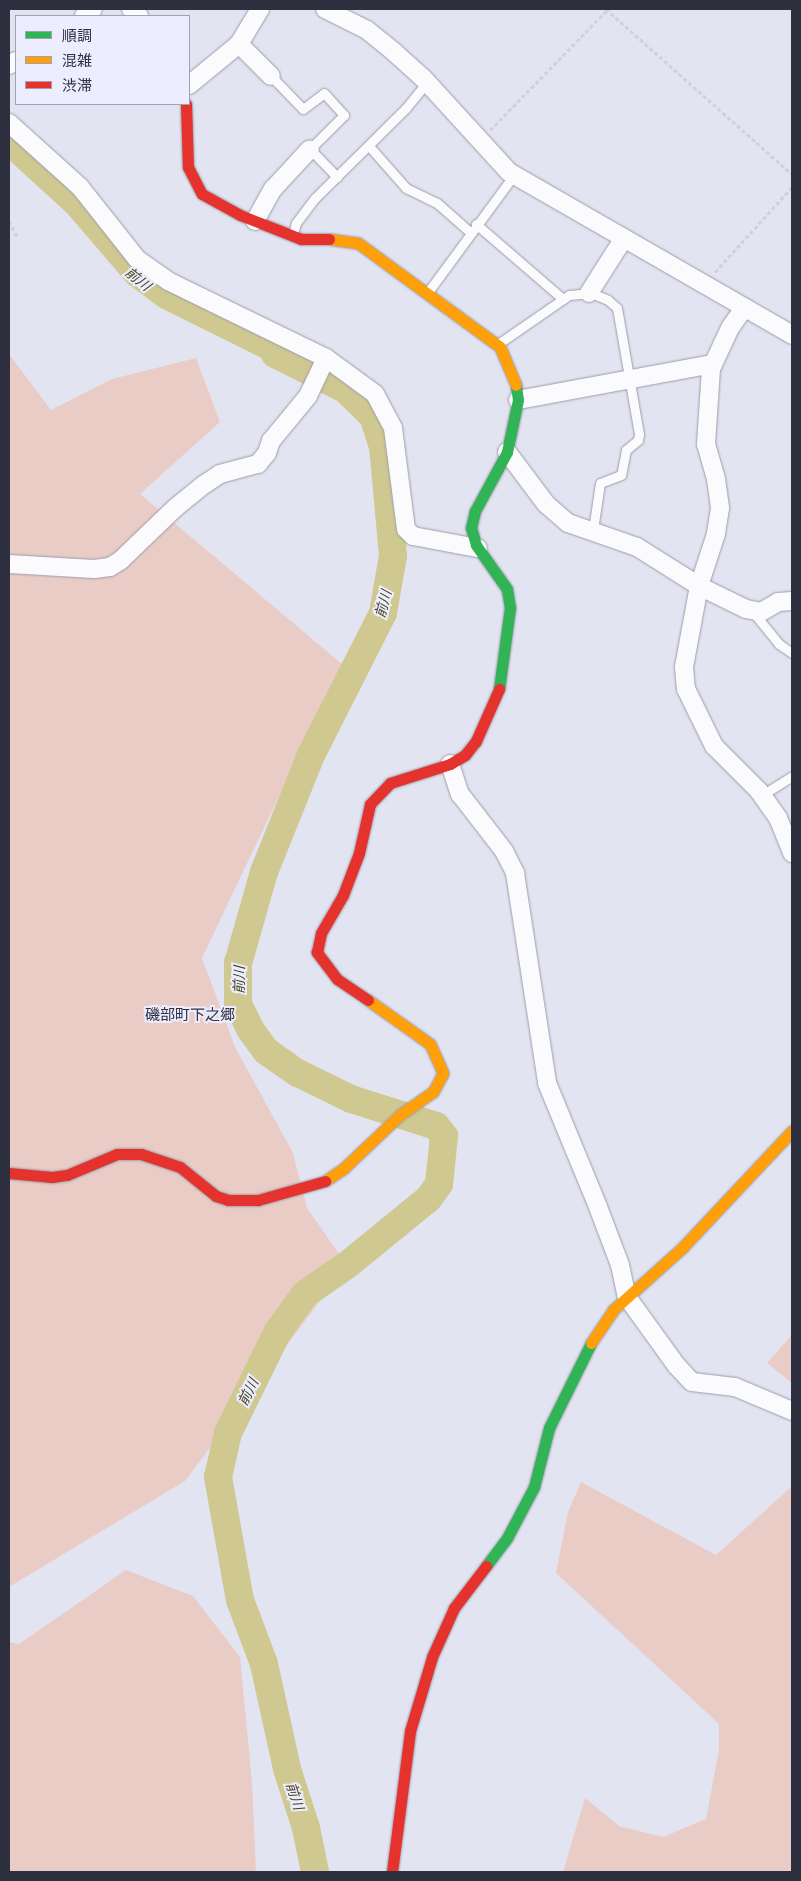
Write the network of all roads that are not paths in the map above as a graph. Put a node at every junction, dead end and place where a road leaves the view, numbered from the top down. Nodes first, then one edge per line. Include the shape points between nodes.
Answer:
1 (260, 9) edge
2 (325, 9) edge
3 (238, 44) junction
4 (271, 76) joint
5 (427, 82) junction
6 (190, 84) edge
7 (186, 105) edge
8 (9, 123) edge
9 (369, 146) junction
10 (310, 149) junction
11 (514, 175) junction
12 (338, 177) junction
13 (255, 221) junction
14 (476, 224) junction
15 (470, 232) junction
16 (293, 236) junction
17 (624, 238) junction
18 (427, 293) junction
19 (589, 293) junction
20 (564, 299) junction
21 (744, 308) junction
22 (792, 335) edge
23 (496, 344) junction
24 (326, 358) junction
25 (713, 364) junction
26 (630, 377) junction
27 (518, 400) junction
28 (507, 452) junction
29 (593, 530) junction
30 (478, 548) junction
31 (9, 564) edge
32 (699, 586) junction
33 (792, 601) edge
34 (751, 610) junction
35 (792, 653) edge
36 (450, 764) junction
37 (792, 776) edge
38 (762, 795) junction
39 (792, 853) edge
40 (792, 1131) edge
41 (9, 1173) edge
42 (627, 1297) junction
43 (792, 1411) edge
44 (392, 1872) edge

1 - 3 street
2 - 5 street via 366,30
3 - 4 street
3 - 6 street
4 - 10 lane via 304,110 324,93 344,115
5 - 9 lane
5 - 11 street via 479,142
7 - 13 street via 188,167 196,187 213,202
8 - 24 street via 80,187 137,259 168,281
9 - 12 lane
9 - 15 lane via 406,188 437,203
10 - 12 lane
10 - 13 street via 273,189
11 - 14 lane
11 - 17 street
12 - 16 lane via 304,212
13 - 16 street
14 - 15 lane
14 - 20 lane
15 - 18 lane
16 - 18 street via 358,243
17 - 19 street
17 - 21 street
18 - 23 street
19 - 20 lane via 579,292
19 - 26 lane via 608,300 617,308
20 - 23 lane
21 - 22 street
21 - 25 street via 730,328
23 - 27 street via 508,359
24 - 30 street via 375,394 393,428 406,529 413,536
24 - 31 street via 308,396 271,441 258,464 220,474 205,484 121,560 110,567 94,569
25 - 26 street
25 - 32 street via 706,444 716,478 720,508 716,534
26 - 27 street
26 - 29 lane via 638,440 627,446 621,475 600,482
27 - 28 street
28 - 29 street via 546,504 568,523
28 - 30 street via 475,512 472,537
29 - 32 street via 636,547
30 - 36 street via 507,589 510,608 502,675 476,741 465,755
32 - 34 street
32 - 38 street via 684,668 686,689 714,746
33 - 34 street via 778,602 761,612
34 - 35 lane via 779,644
36 - 41 street via 390,783 370,804 359,853 343,895 321,933 317,952 337,979 430,1044 443,1073 433,1092 401,1114 344,1168 325,1181 258,1200 216,1196 180,1167 141,1154 117,1154 67,1175 52,1177
36 - 42 street via 460,794 504,851 515,873 547,1083 605,1224 620,1265
37 - 38 lane
38 - 39 street via 778,818
40 - 42 street via 682,1248
42 - 43 street via 692,1382 735,1387
42 - 44 street via 613,1310 584,1352 549,1428 534,1487 523,1510 507,1538 454,1608 432,1658 410,1731

